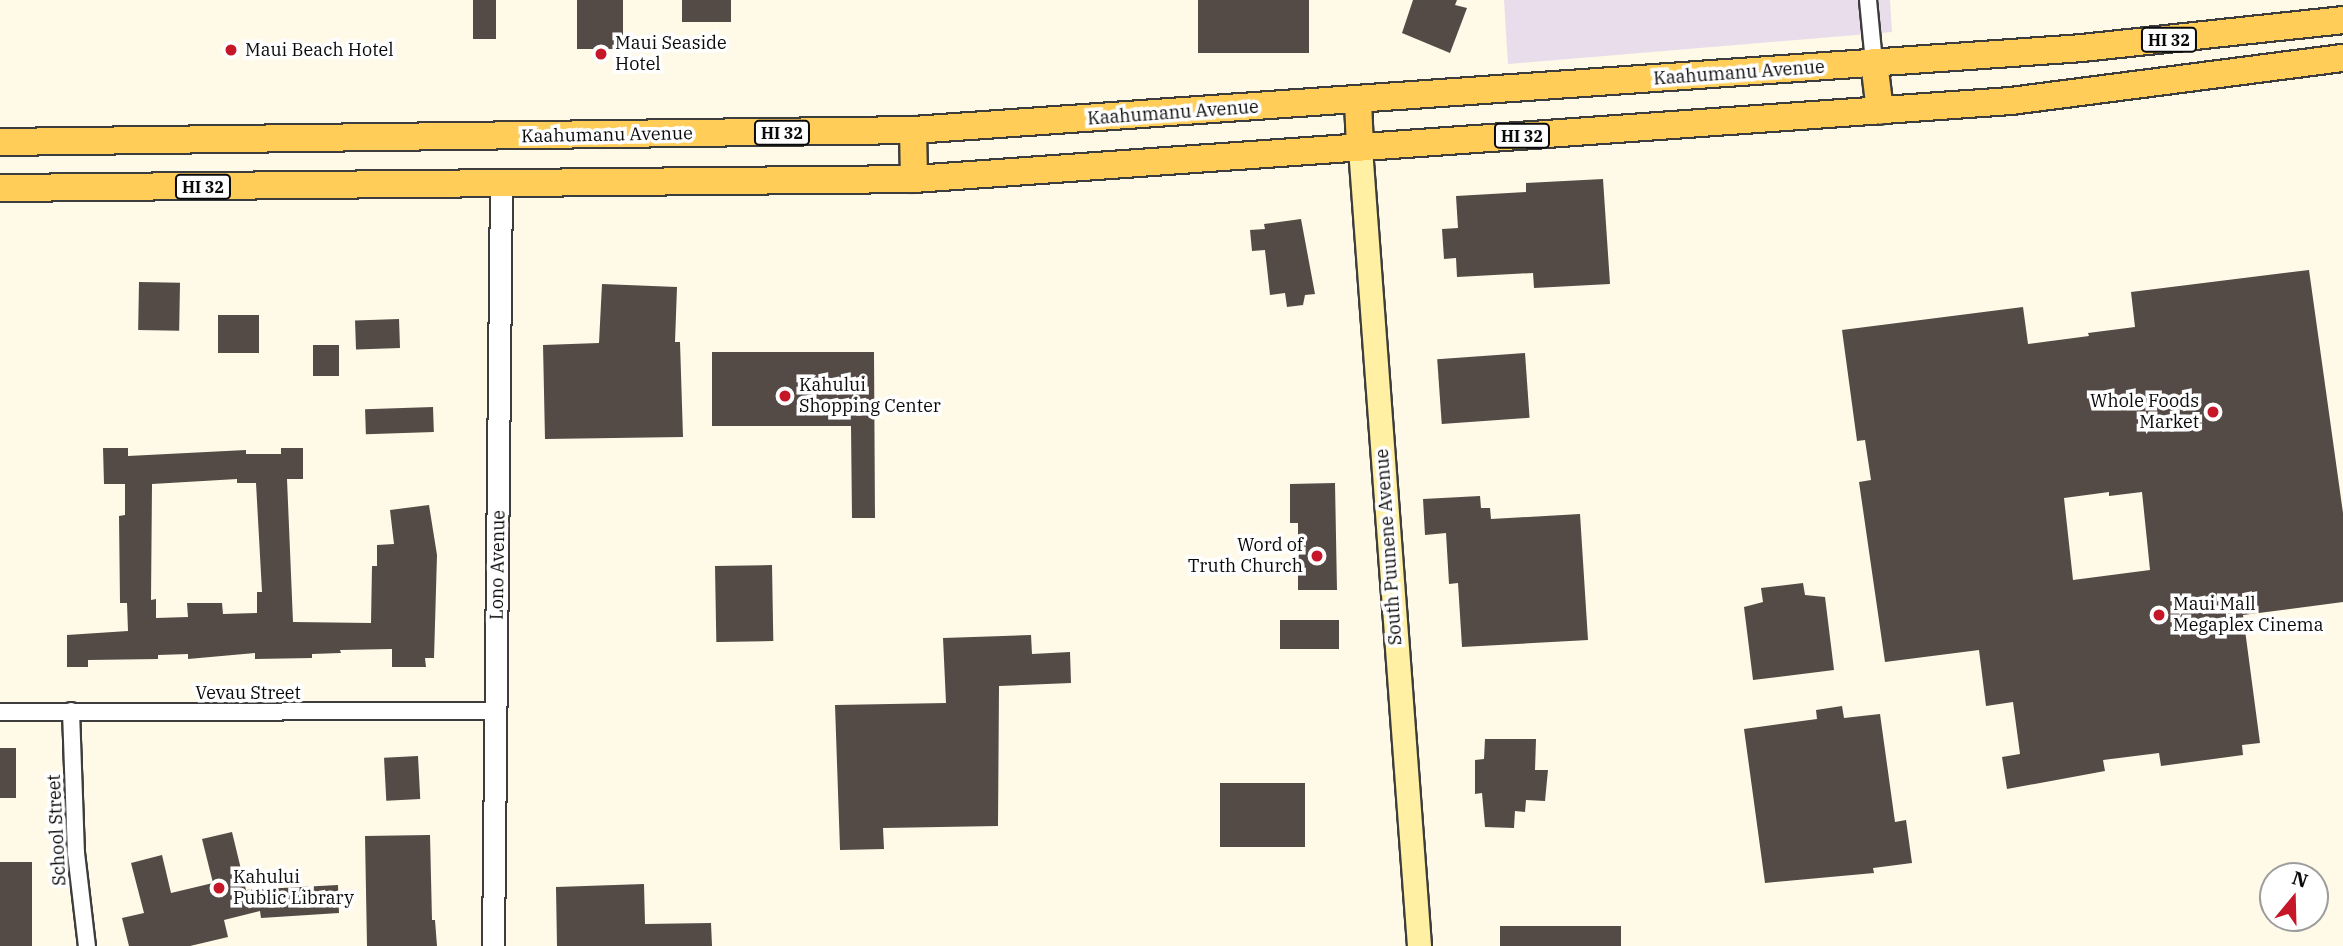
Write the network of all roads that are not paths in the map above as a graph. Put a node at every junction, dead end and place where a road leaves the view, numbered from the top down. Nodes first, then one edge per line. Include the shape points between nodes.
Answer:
1 (1868, 0) edge
2 (2343, 20) edge
3 (2338, 59) edge
4 (1874, 62) junction
5 (1358, 100) junction
6 (1880, 111) junction
7 (913, 130) junction
8 (500, 138) junction
9 (78, 141) junction
10 (0, 142) edge
11 (1360, 148) junction
12 (914, 179) junction
13 (501, 183) junction
14 (79, 187) junction
15 (0, 188) edge
16 (72, 711) junction
17 (496, 711) junction
18 (0, 712) edge
19 (88, 946) edge
20 (493, 946) edge
21 (1419, 946) edge

1 - 4 street
2 - 4 main road, Kaahumanu Avenue / HI 32 via 2082,48
3 - 6 main road, HI 32 via 2011,101
4 - 5 main road, Kaahumanu Avenue / HI 32
4 - 6 main road
5 - 7 main road, Kaahumanu Avenue / HI 32
5 - 11 main road
6 - 11 main road, HI 32
7 - 8 main road, Kaahumanu Avenue / HI 32
7 - 12 main road
8 - 9 main road, Kaahumanu Avenue / HI 32
8 - 13 main road
9 - 10 main road, Kaahumanu Avenue / HI 32
9 - 14 main road
11 - 12 main road, HI 32
11 - 21 main road, South Puunene Avenue
12 - 13 main road, HI 32
13 - 14 main road, HI 32
13 - 17 street, Lono Avenue
14 - 15 main road, HI 32
16 - 17 street, Vevau Street
16 - 18 street, Vevau Street
16 - 19 street, School Street via 76,852
17 - 20 street, Lono Avenue

